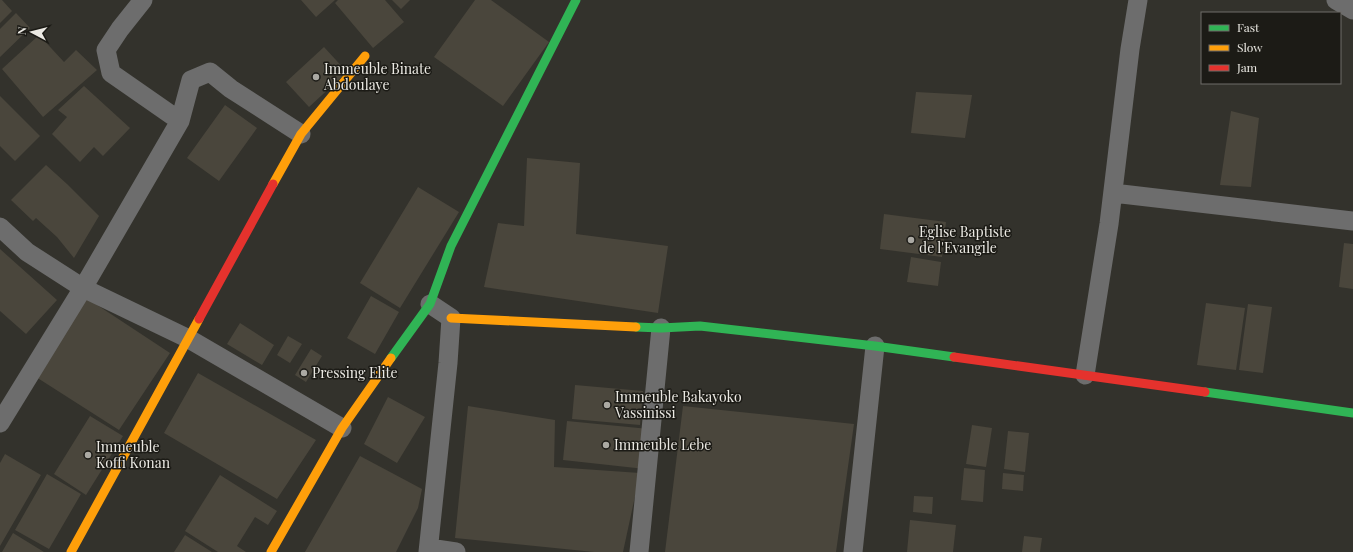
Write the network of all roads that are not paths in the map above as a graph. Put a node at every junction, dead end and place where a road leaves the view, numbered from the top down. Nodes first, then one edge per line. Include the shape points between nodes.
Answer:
1 (143, 0) edge
2 (576, 0) edge
3 (1138, 0) edge
4 (1336, 0) edge
5 (1353, 10) edge
6 (365, 56) dead end
7 (180, 121) junction
8 (301, 134) junction
9 (1113, 193) junction
10 (1353, 221) edge
11 (0, 227) edge
12 (84, 288) junction
13 (430, 304) junction
14 (451, 318) junction
15 (661, 328) junction
16 (189, 339) junction
17 (875, 346) junction
18 (1085, 375) junction
19 (1353, 414) edge
20 (0, 424) edge
21 (342, 428) junction
22 (428, 550) edge
23 (71, 552) edge
24 (271, 552) edge
25 (456, 552) edge
26 (639, 552) edge
27 (853, 552) edge

1 - 7 street via 106,50 111,73
2 - 13 street via 451,246
3 - 9 street
4 - 5 street
6 - 8 street
7 - 8 street via 191,80 210,72 231,90
7 - 12 street
8 - 16 street
9 - 10 street
9 - 18 street
11 - 12 street via 26,252
12 - 16 street
12 - 20 street
13 - 14 street
13 - 21 street
14 - 15 street
14 - 22 street
15 - 17 street via 700,326
15 - 26 street
16 - 21 street
16 - 23 street
17 - 18 street
17 - 27 street
18 - 19 street
21 - 24 street
22 - 25 street

